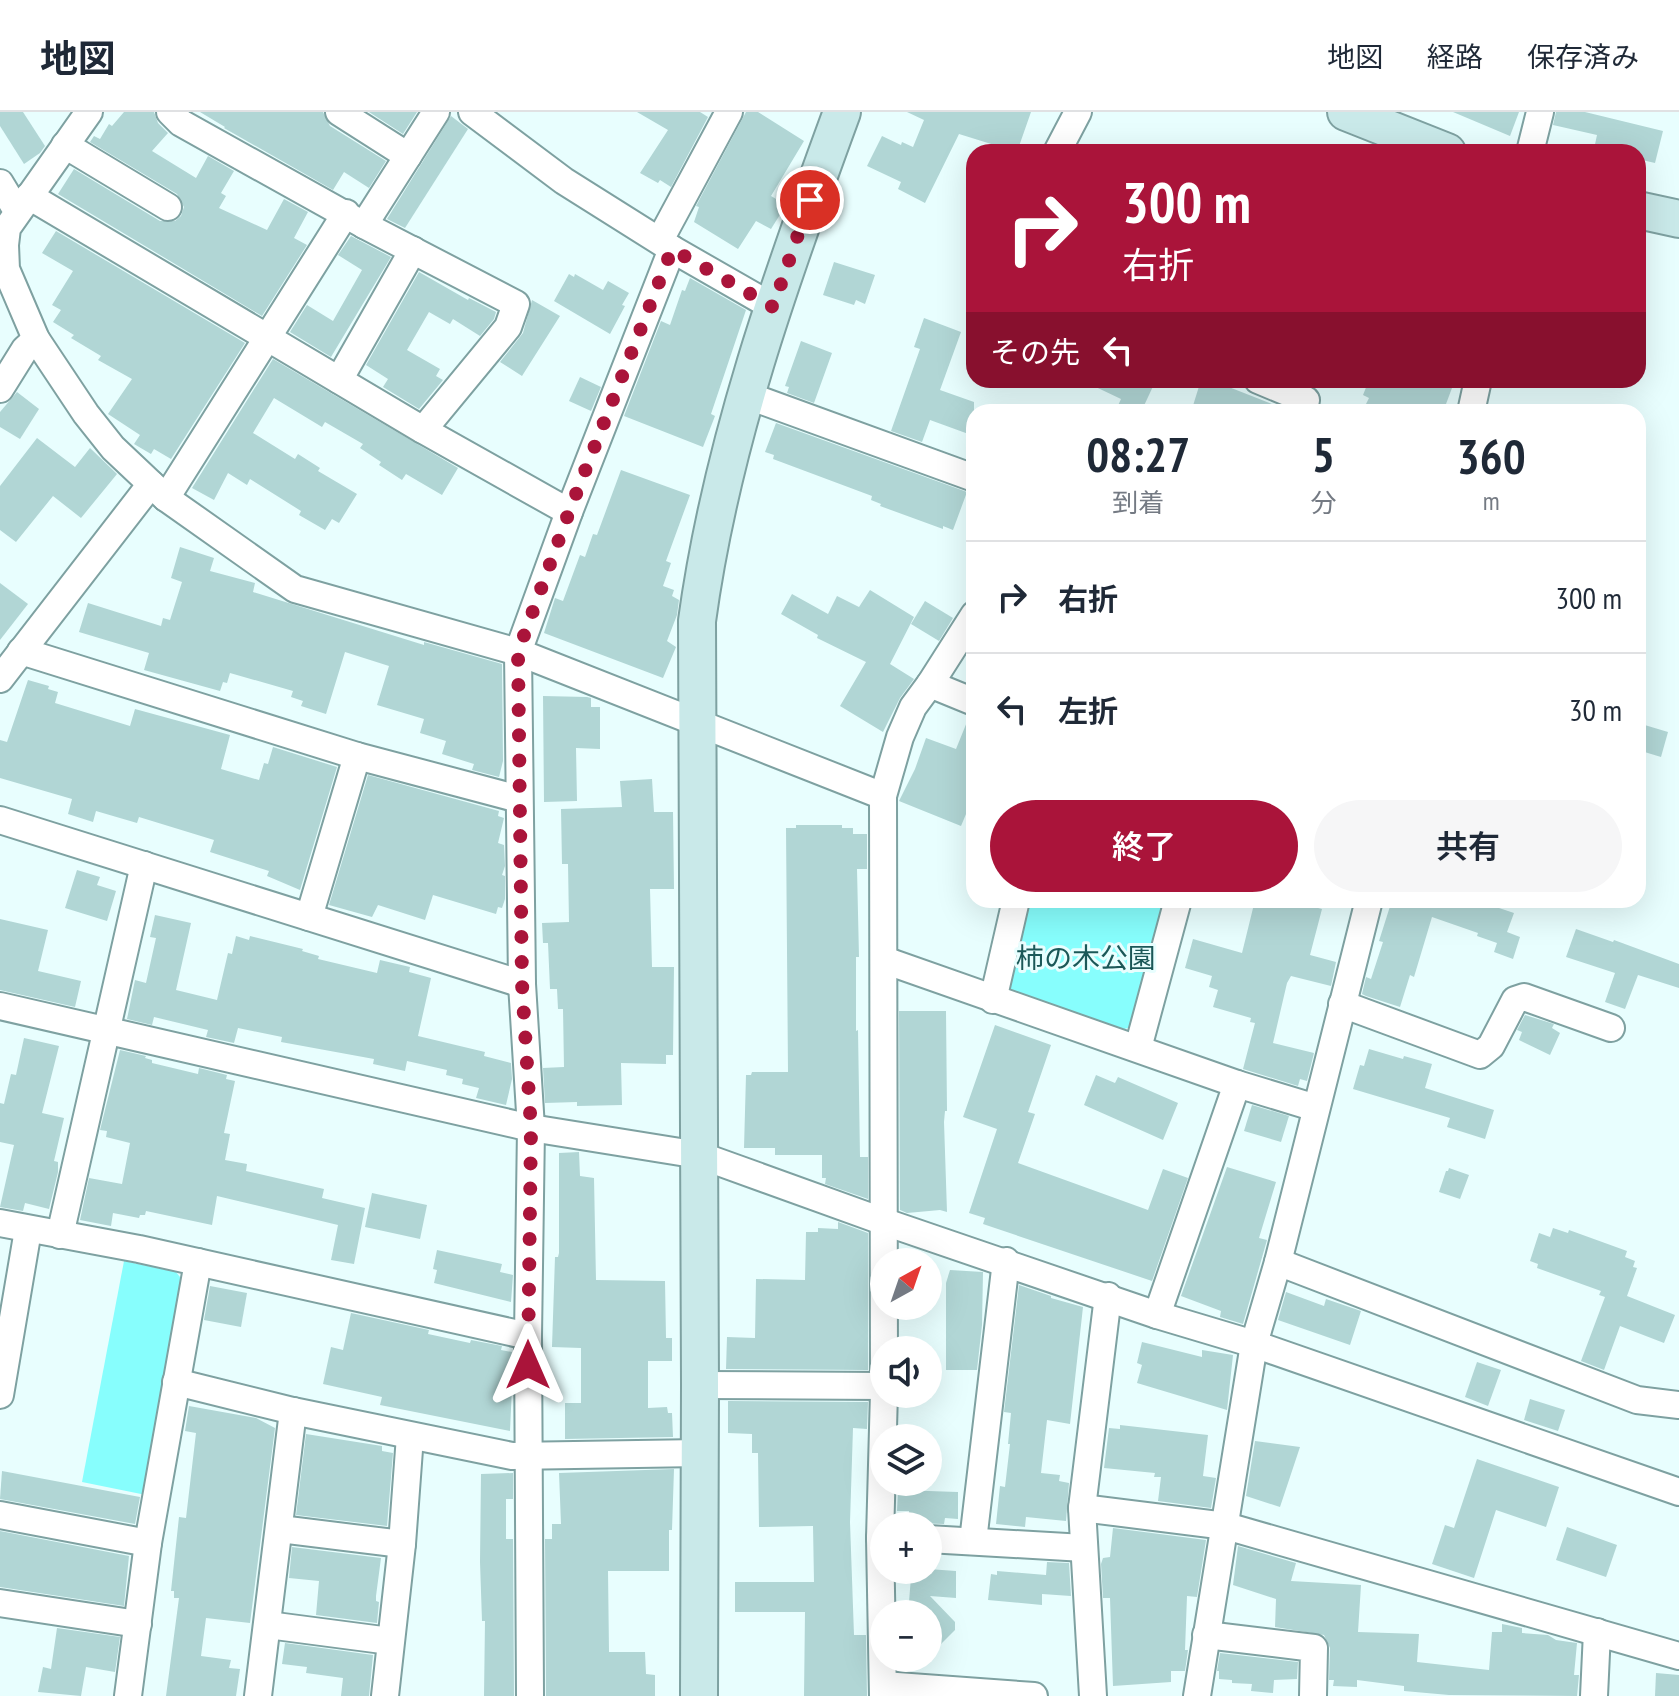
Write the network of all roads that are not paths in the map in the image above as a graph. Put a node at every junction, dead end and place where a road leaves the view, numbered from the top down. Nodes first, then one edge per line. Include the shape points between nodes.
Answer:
1 (89, 112) edge
2 (170, 112) edge
3 (339, 112) edge
4 (436, 112) edge
5 (729, 112) edge
6 (842, 112) edge
7 (1078, 112) edge
8 (1346, 112) edge
9 (1540, 112) edge
10 (480, 114) edge
11 (1061, 144) edge
12 (1427, 144) edge
13 (1532, 144) edge
14 (65, 145) junction
15 (408, 156) junction
16 (0, 183) edge
17 (23, 203) junction
18 (168, 207) dead end
19 (1646, 212) edge
20 (355, 219) junction
21 (1679, 219) edge
22 (666, 244) junction
23 (413, 250) junction
24 (773, 307) junction
25 (267, 338) junction
26 (36, 339) junction
27 (339, 380) junction
28 (1277, 388) edge
29 (0, 389) edge
30 (746, 395) junction
31 (1305, 404) edge
32 (423, 430) junction
33 (966, 475) edge
34 (159, 491) junction
35 (569, 512) junction
36 (966, 628) edge
37 (21, 651) junction
38 (518, 652) junction
39 (0, 679) edge
40 (930, 684) junction
41 (966, 699) edge
42 (697, 724) junction
43 (357, 756) junction
44 (883, 796) junction
45 (519, 799) junction
46 (0, 820) edge
47 (144, 865) junction
48 (1014, 908) edge
49 (1176, 908) edge
50 (1367, 908) edge
51 (309, 917) junction
52 (884, 960) junction
53 (522, 984) junction
54 (993, 1000) junction
55 (1342, 1004) junction
56 (0, 1006) edge
57 (1611, 1028) dead end
58 (106, 1032) junction
59 (1138, 1048) junction
60 (1237, 1084) junction
61 (1316, 1108) junction
62 (531, 1128) junction
63 (699, 1155) junction
64 (882, 1221) junction
65 (0, 1223) edge
66 (28, 1230) junction
67 (60, 1235) junction
68 (1006, 1261) junction
69 (198, 1262) junction
70 (1278, 1262) junction
71 (1108, 1296) junction
72 (1157, 1315) junction
73 (528, 1336) junction
74 (884, 1336) edge
75 (1254, 1344) junction
76 (176, 1382) junction
77 (700, 1385) junction
78 (870, 1389) edge
79 (0, 1395) edge
80 (1679, 1405) edge
81 (884, 1408) edge
82 (293, 1411) junction
83 (410, 1436) junction
84 (700, 1453) junction
85 (530, 1454) junction
86 (1679, 1492) edge
87 (1082, 1508) junction
88 (882, 1512) edge
89 (0, 1515) edge
90 (1226, 1526) junction
91 (280, 1529) junction
92 (942, 1540) edge
93 (973, 1541) junction
94 (148, 1543) junction
95 (402, 1544) junction
96 (1084, 1548) junction
97 (882, 1584) edge
98 (0, 1603) edge
99 (138, 1624) junction
100 (268, 1625) junction
101 (1597, 1632) junction
102 (1206, 1635) junction
103 (390, 1641) junction
104 (1679, 1656) edge
105 (883, 1691) edge
106 (128, 1696) edge
107 (258, 1696) edge
108 (385, 1696) edge
109 (530, 1696) edge
110 (699, 1696) edge
111 (1034, 1696) edge
112 (1093, 1696) edge
113 (1197, 1696) edge
114 (1313, 1696) edge
115 (1594, 1696) edge

1 - 14 street
2 - 20 street via 181,123
3 - 15 street
4 - 15 street
5 - 22 street
6 - 24 street
7 - 11 street
8 - 12 street
9 - 13 street
10 - 22 street via 564,181
14 - 17 street
14 - 18 street
15 - 20 street
16 - 17 street
17 - 25 street
17 - 26 street via 7,228 6,269
19 - 21 street
20 - 23 street
20 - 25 street
22 - 24 street
22 - 35 street
23 - 27 street
23 - 32 street via 516,304 508,327
24 - 30 street
25 - 27 street
25 - 34 street
26 - 29 street
26 - 34 street via 113,448
27 - 32 street
28 - 31 street
30 - 33 street
30 - 42 street via 706,553 697,621
32 - 35 street
34 - 37 street
34 - 38 street via 295,589
35 - 38 street
36 - 40 street
37 - 39 street
37 - 43 street
38 - 42 street
38 - 45 street
40 - 41 street
40 - 44 street via 900,737
42 - 44 street
42 - 63 street
43 - 45 street
43 - 51 street
44 - 52 street
45 - 53 street
46 - 47 street
47 - 51 street
47 - 58 street
48 - 54 street
49 - 59 street
50 - 55 street
51 - 53 street
52 - 54 street
52 - 64 street
53 - 62 street
54 - 59 street
55 - 57 street via 1480,1055 1491,1046 1515,1000 1524,997
55 - 61 street
56 - 58 street
58 - 62 street
58 - 67 street
59 - 60 street
60 - 61 street
60 - 72 street
61 - 70 street
62 - 63 street
62 - 73 street
63 - 64 street
63 - 77 street
64 - 68 street
64 - 74 street
65 - 66 street
66 - 67 street
66 - 79 street
67 - 69 street
68 - 71 street
68 - 93 street
69 - 73 street
69 - 76 street
70 - 75 street
70 - 80 street via 1637,1400
71 - 72 street
71 - 87 street
72 - 75 street
73 - 85 street
75 - 86 street
75 - 90 street
76 - 82 street
76 - 94 street
77 - 78 street
77 - 84 street
81 - 88 street
82 - 83 street
82 - 91 street
83 - 85 street via 512,1456
83 - 95 street
84 - 85 street
84 - 110 street
85 - 109 street
87 - 90 street
87 - 96 street
89 - 94 street
90 - 101 street
90 - 102 street
91 - 95 street
91 - 100 street
92 - 93 street
93 - 96 street
94 - 99 street
95 - 103 street
96 - 112 street
97 - 105 street
98 - 99 street
99 - 106 street
100 - 103 street
100 - 107 street
101 - 104 street
101 - 115 street
102 - 113 street
102 - 114 street via 1314,1648
103 - 108 street
105 - 111 street

